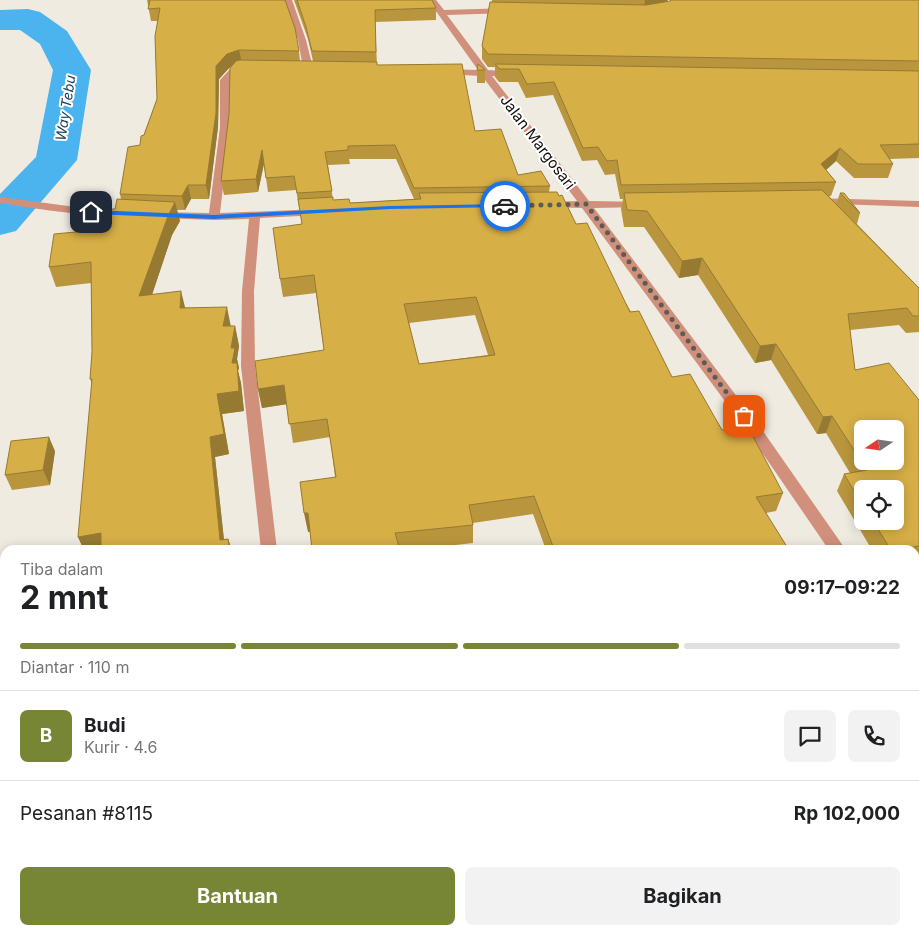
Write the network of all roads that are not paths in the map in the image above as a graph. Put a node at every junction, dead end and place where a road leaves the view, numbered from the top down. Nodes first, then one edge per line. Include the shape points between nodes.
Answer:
1 (288, 0) edge
2 (432, 0) edge
3 (520, 10) edge
4 (442, 13) junction
5 (262, 68) edge
6 (308, 68) edge
7 (436, 72) edge
8 (485, 73) junction
9 (524, 74) edge
10 (0, 200) edge
11 (802, 201) edge
12 (822, 201) junction
13 (586, 204) junction
14 (654, 204) edge
15 (919, 204) edge
16 (537, 205) edge
17 (332, 211) edge
18 (834, 214) edge
19 (255, 216) junction
20 (214, 217) junction
21 (268, 545) edge
22 (835, 545) edge

1 - 6 street
2 - 4 street, Jalan Margosari
3 - 4 street
4 - 8 street, Jalan Margosari
5 - 20 street via 234,70 225,80 225,127
7 - 8 street
8 - 9 street
8 - 13 street, Jalan Margosari
10 - 20 street via 91,212
11 - 12 street
12 - 15 street
12 - 18 street
13 - 14 street
13 - 16 street
13 - 22 street, Jalan Margosari via 755,431
17 - 19 street
19 - 20 street
19 - 21 street via 248,291 248,366

